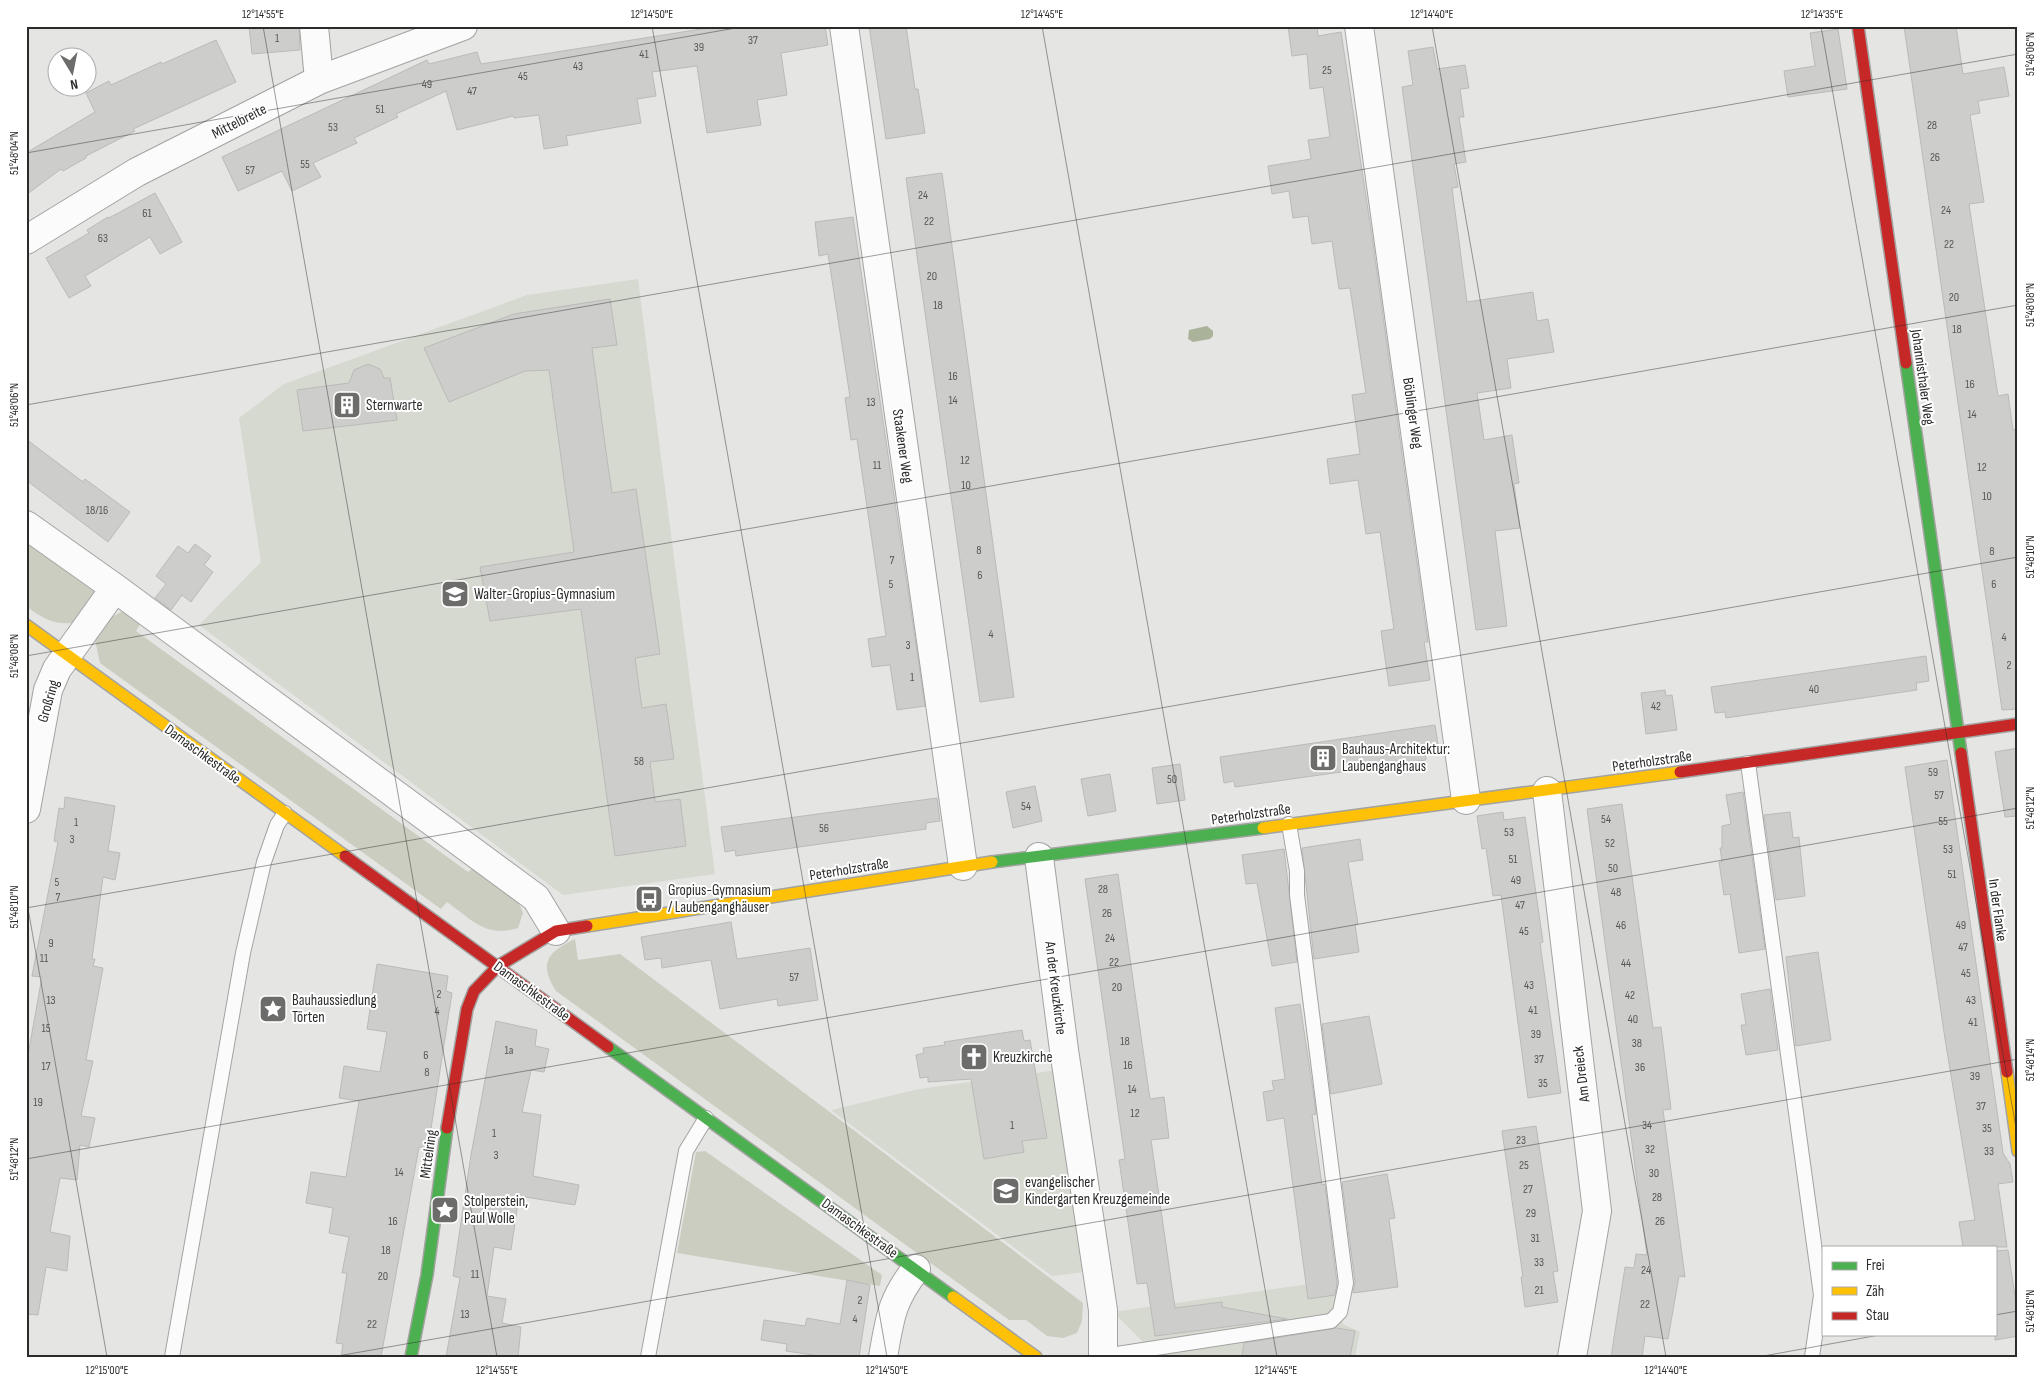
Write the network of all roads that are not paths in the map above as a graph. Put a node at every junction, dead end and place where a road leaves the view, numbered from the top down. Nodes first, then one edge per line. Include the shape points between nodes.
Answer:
1 (314, 26) edge
2 (463, 26) edge
3 (844, 26) edge
4 (1359, 26) edge
5 (1858, 26) edge
6 (319, 80) junction
7 (26, 240) edge
8 (26, 525) edge
9 (115, 588) junction
10 (26, 625) edge
11 (68, 655) junction
12 (2018, 724) edge
13 (1958, 733) junction
14 (1748, 763) junction
15 (1547, 791) junction
16 (1466, 800) junction
17 (26, 809) edge
18 (285, 813) junction
19 (1289, 824) junction
20 (1039, 857) junction
21 (963, 866) junction
22 (556, 931) junction
23 (498, 966) junction
24 (706, 1118) junction
25 (2018, 1151) edge
26 (916, 1269) junction
27 (1104, 1356) edge
28 (172, 1357) edge
29 (411, 1357) edge
30 (648, 1357) edge
31 (883, 1357) edge
32 (1036, 1357) edge
33 (1572, 1357) edge
34 (1812, 1357) edge

1 - 6 street
2 - 6 street, Mittelbreite
3 - 21 street, Staakener Weg
4 - 16 street, Böblinger Weg
5 - 13 street, Johannisthaler Weg
6 - 7 street, Mittelbreite via 137,172
8 - 9 street
9 - 11 street, Großring
9 - 22 street via 536,898
10 - 11 street, Damaschkestraße
11 - 17 street, Großring via 57,669 48,690
11 - 18 street, Damaschkestraße
12 - 13 street, Peterholzstraße
13 - 14 street, Peterholzstraße
13 - 25 street, In der Flanke
14 - 15 street, Peterholzstraße
14 - 34 lane via 1821,1295
15 - 16 street, Peterholzstraße
15 - 33 street, Am Dreieck via 1597,1211
16 - 19 street, Peterholzstraße
18 - 23 street, Damaschkestraße
18 - 28 lane via 277,825 264,862 242,953
19 - 20 street, Peterholzstraße
19 - 27 lane via 1346,1283 1340,1312 1331,1321
20 - 21 street, Peterholzstraße
20 - 27 street, An der Kreuzkirche via 1103,1310
21 - 22 street, Peterholzstraße
22 - 23 street, Peterholzstraße
23 - 24 street, Damaschkestraße
23 - 29 street, Mittelring via 474,991 467,1009 451,1094 427,1275
24 - 26 street, Damaschkestraße
24 - 30 lane via 686,1151
26 - 31 street via 900,1290 890,1317
26 - 32 street, Damaschkestraße

